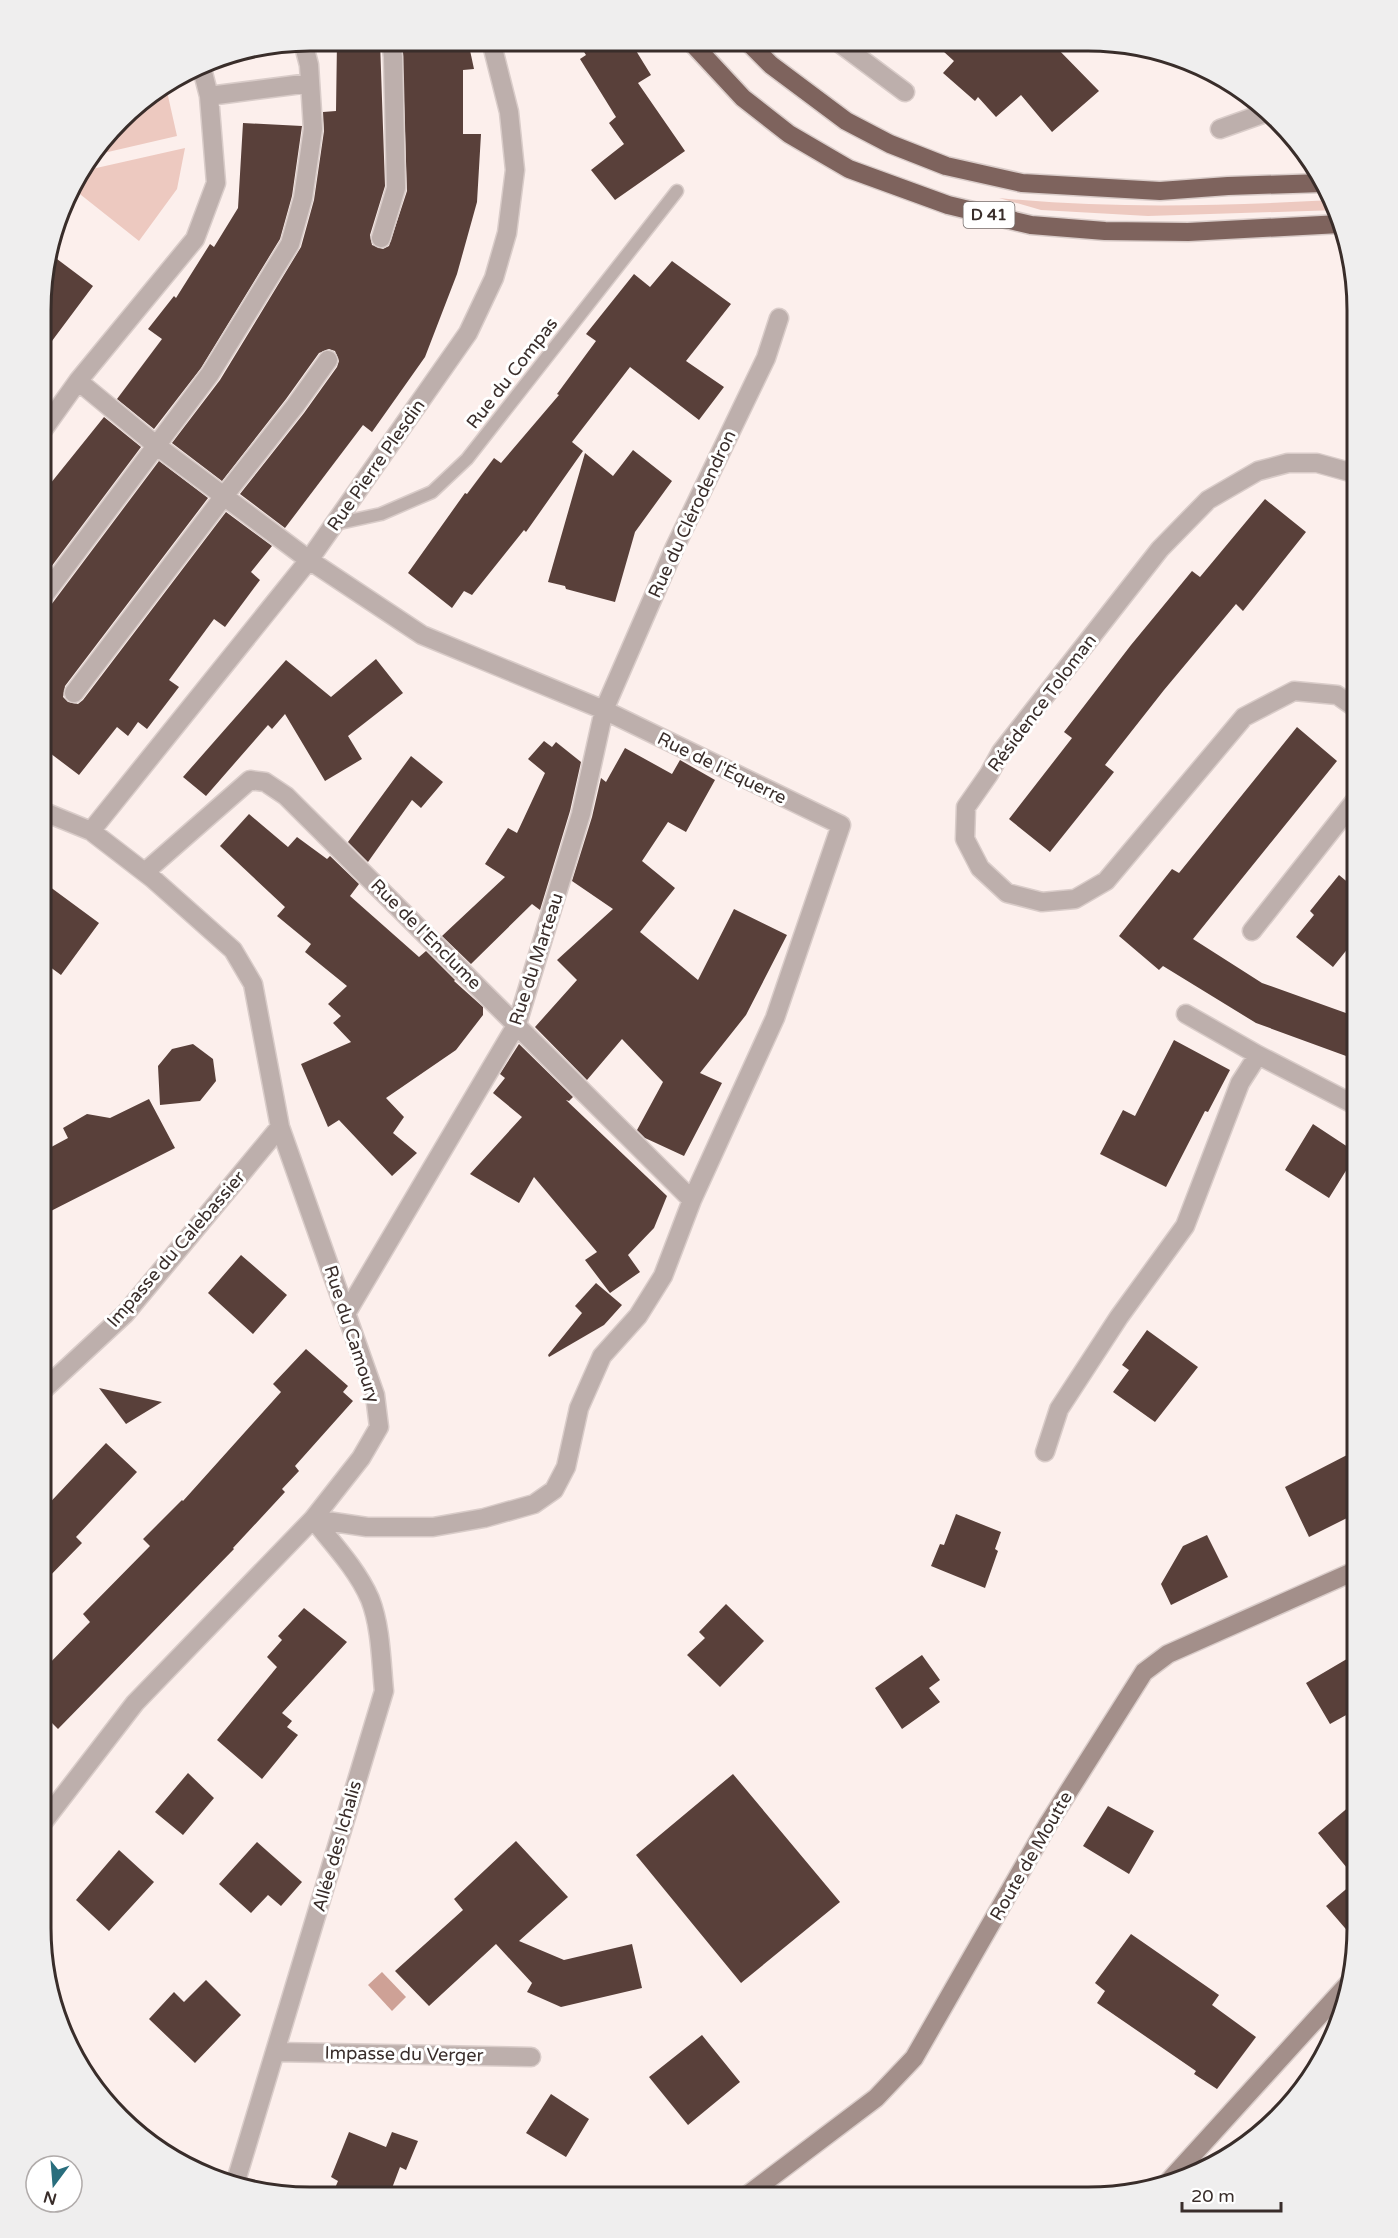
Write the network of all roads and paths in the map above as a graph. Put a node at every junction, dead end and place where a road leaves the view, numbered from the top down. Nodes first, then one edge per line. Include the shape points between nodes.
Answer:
1 (305, 51) edge
2 (392, 51) edge
3 (494, 51) edge
4 (699, 51) edge
5 (757, 51) edge
6 (850, 51) edge
7 (203, 75) edge
8 (310, 83) junction
9 (905, 92) dead end
10 (209, 96) junction
11 (1259, 115) edge
12 (1220, 129) dead end
13 (1313, 183) edge
14 (676, 191) dead end
15 (1332, 224) edge
16 (381, 238) dead end
17 (779, 318) dead end
18 (328, 360) dead end
19 (78, 381) junction
20 (51, 419) edge
21 (157, 447) junction
22 (1347, 471) edge
23 (224, 496) junction
24 (335, 524) junction
25 (309, 560) junction
26 (51, 586) edge
27 (74, 693) dead end
28 (1347, 702) edge
29 (604, 710) junction
30 (1347, 811) edge
31 (51, 815) edge
32 (91, 831) junction
33 (148, 875) junction
34 (1252, 931) dead end
35 (1186, 1014) dead end
36 (517, 1024) junction
37 (1258, 1055) junction
38 (1347, 1101) edge
39 (280, 1127) junction
40 (692, 1200) junction
41 (347, 1312) junction
42 (51, 1383) edge
43 (1046, 1452) dead end
44 (313, 1519) junction
45 (1347, 1574) edge
46 (51, 1812) edge
47 (1338, 1995) edge
48 (277, 2052) junction
49 (531, 2057) dead end
50 (1179, 2170) edge
51 (237, 2176) edge
52 (758, 2187) edge

1 - 8 street
2 - 16 street via 396,188
3 - 24 street, Rue Pierre Plesdin via 509,112 515,170 507,233 494,278 468,333
4 - 15 highway, D 41 via 743,98 789,134 849,169 948,204 1031,225 1105,231 1188,232
5 - 13 highway, D 41 via 846,121 946,166 1022,183 1160,191
6 - 9 street
7 - 10 street
8 - 10 street
8 - 21 street via 313,129 303,198 290,244 210,374
10 - 19 street via 216,183 195,239
11 - 12 street
14 - 24 lane, Rue du Compas via 467,459 432,492 381,514
17 - 29 street, Rue du Clérodendron via 766,358 675,547
18 - 23 street
19 - 20 street
19 - 21 street, Rue de l'Équerre
21 - 23 street, Rue de l'Équerre
21 - 26 street
22 - 28 street, Résidence Toloman via 1317,463 1288,464 1258,471 1208,500 1160,549 1000,752 966,807 965,839 980,868 1007,893 1042,902 1075,899 1106,881 1244,717 1293,691 1336,695
23 - 25 street, Rue de l'Équerre
23 - 27 street
24 - 25 street, Rue Pierre Plesdin
25 - 29 street, Rue de l'Équerre via 422,635
25 - 32 street, Rue Pierre Plesdin
29 - 36 street, Rue du Marteau via 582,814
29 - 40 street, Rue de l'Équerre via 841,825 775,1018
30 - 34 street
31 - 32 street, Rue du Camoury
32 - 33 street, Rue du Camoury
33 - 36 street, Rue de l'Enclume via 250,780 265,782 294,804
33 - 39 street, Rue du Camoury via 233,950 253,984
35 - 37 street
36 - 40 street, Rue de l'Enclume
36 - 41 street, Rue du Marteau
37 - 38 street
37 - 43 street via 1240,1083 1185,1226 1059,1409
39 - 41 street, Rue du Camoury
39 - 42 street, Impasse du Calebassier via 125,1314
40 - 44 street via 663,1276 638,1316 602,1356 579,1408 566,1467 554,1490 534,1504 433,1527 367,1527
41 - 44 street, Rue du Camoury via 375,1395 379,1427 361,1458
44 - 46 street, Rue du Camoury via 135,1702
44 - 48 street, Allée des Ichalis via 352,1567 370,1600 379,1638 384,1691
45 - 52 main road, Route de Moutte via 1168,1654 1144,1672 1048,1824 914,2058 876,2098
47 - 50 main road
48 - 49 street, Impasse du Verger
48 - 51 street, Allée des Ichalis

